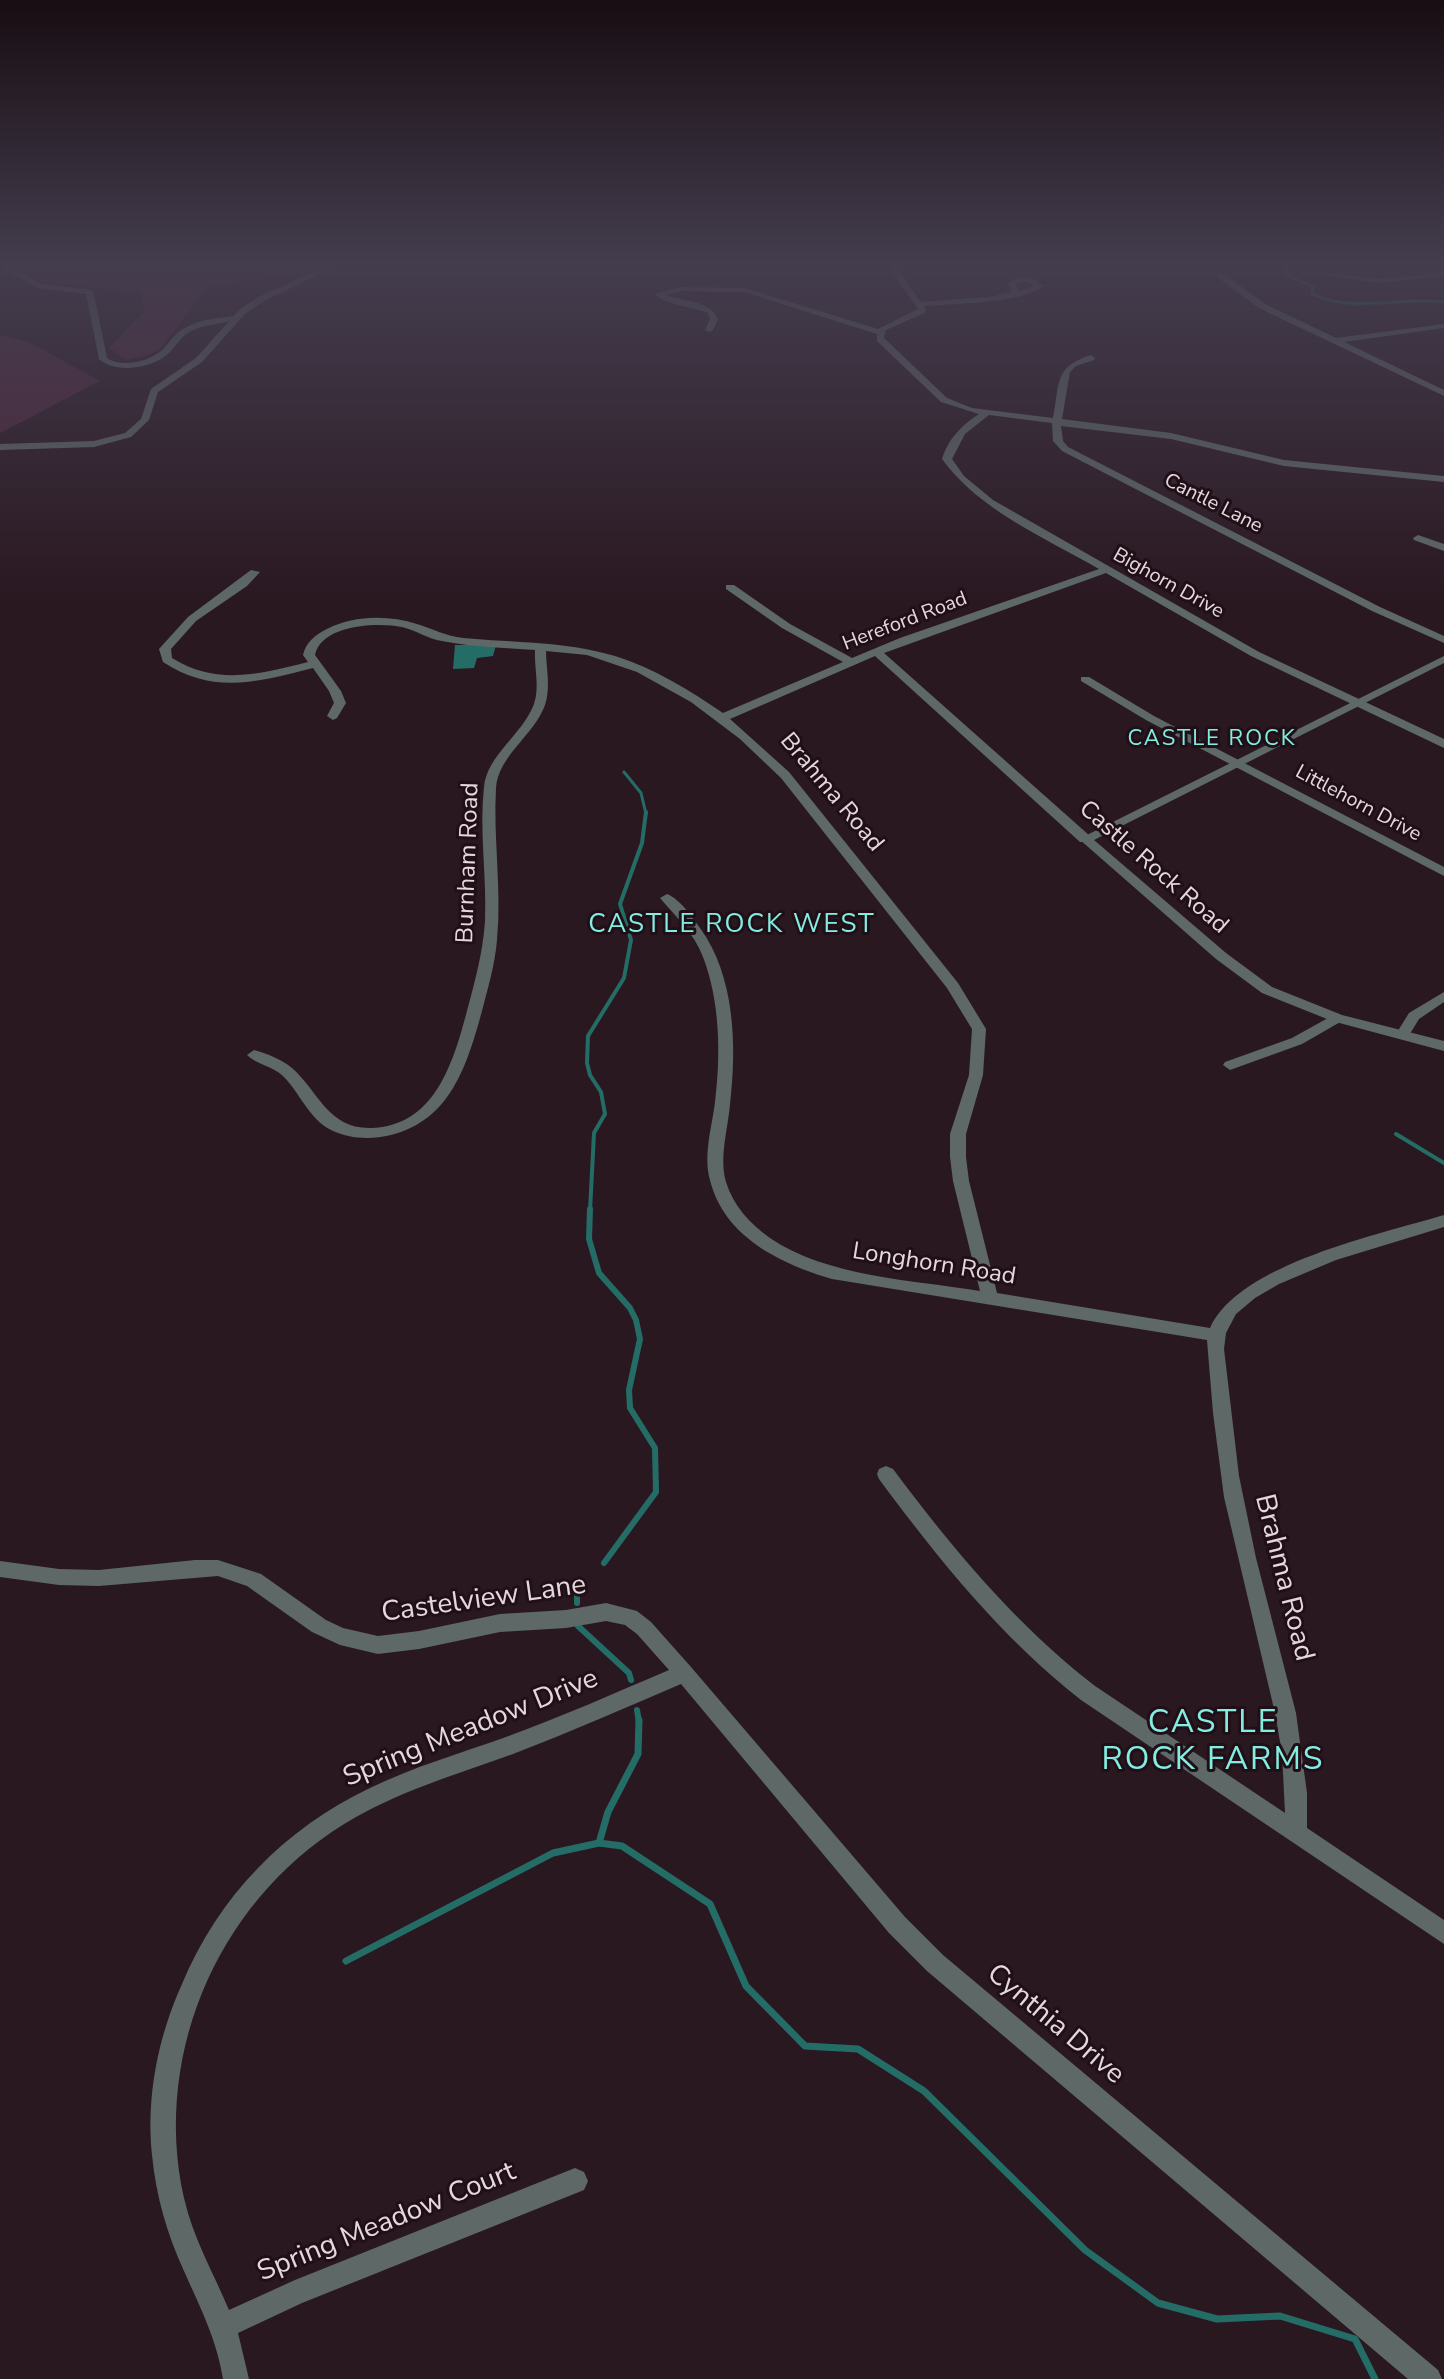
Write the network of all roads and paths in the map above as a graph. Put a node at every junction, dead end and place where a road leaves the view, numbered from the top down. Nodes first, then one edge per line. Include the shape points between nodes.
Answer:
1 (174, 377) edge
2 (919, 377) edge
3 (1065, 377) edge
4 (1410, 377) edge
5 (1444, 393) edge
6 (986, 413) junction
7 (1056, 422) junction
8 (0, 447) edge
9 (1444, 479) edge
10 (1418, 538) dead end
11 (1444, 548) edge
12 (1105, 570) junction
13 (255, 572) dead end
14 (730, 587) dead end
15 (1444, 640) edge
16 (541, 646) junction
17 (876, 651) junction
18 (1444, 659) edge
19 (851, 662) junction
20 (314, 664) junction
21 (1085, 679) dead end
22 (1356, 703) junction
23 (333, 716) dead end
24 (722, 718) junction
25 (1444, 744) edge
26 (1236, 763) junction
27 (1085, 839) junction
28 (1444, 872) edge
29 (667, 898) dead end
30 (1444, 996) edge
31 (1337, 1018) junction
32 (1403, 1034) junction
33 (1444, 1046) edge
34 (254, 1055) dead end
35 (1230, 1065) dead end
36 (1444, 1221) edge
37 (990, 1298) junction
38 (1216, 1335) junction
39 (886, 1474) dead end
40 (0, 1569) edge
41 (684, 1673) junction
42 (1296, 1834) junction
43 (1444, 1933) edge
44 (575, 2181) dead end
45 (223, 2326) junction
46 (236, 2379) edge
47 (1429, 2379) edge

1 - 8 street via 154,391 140,426 110,444
2 - 6 street via 944,400
3 - 7 street
4 - 5 street
6 - 7 street
6 - 12 street, Bighorn Drive via 956,440 948,453 949,465 999,508
7 - 9 street via 1171,436 1284,463
7 - 15 street, Cantle Lane via 1058,441 1072,453
10 - 11 street
12 - 17 street, Hereford Road
12 - 22 street, Bighorn Drive
13 - 20 street via 199,613 165,649 167,660 182,672 223,681
14 - 19 street
16 - 20 street, Brahma Road via 443,638 402,624 368,623 342,627 316,640 309,651
16 - 24 street, Brahma Road via 630,664
16 - 34 street, Burnham Road via 539,705 490,784 489,944 464,1051 441,1099 408,1125 377,1133 350,1131 326,1120 288,1070
17 - 19 street, Hereford Road
17 - 27 street, Castle Rock Road
18 - 22 street
19 - 24 street, Hereford Road
20 - 23 street via 340,703
21 - 26 street, Littlehorn Drive
22 - 25 street, Bighorn Drive
22 - 26 street
24 - 37 street, Brahma Road via 785,775 953,986 979,1029 976,1075 958,1134 958,1157
26 - 27 street
26 - 28 street, Littlehorn Drive
27 - 31 street, Castle Rock Road via 1249,979 1286,1000
29 - 37 street, Longhorn Road via 697,933 714,970 725,1066 716,1169 735,1215 770,1247 813,1267
30 - 32 street via 1414,1016
31 - 32 street, Castle Rock Road
31 - 35 street via 1297,1041
32 - 33 street, Castle Rock Road
36 - 38 street via 1275,1279 1230,1310
37 - 38 street, Longhorn Road
38 - 42 street, Brahma Road via 1237,1516 1289,1716
39 - 42 street via 987,1602 1043,1658
40 - 41 street, Castelview Lane via 99,1578 218,1568 254,1580 319,1626 378,1645 500,1623 616,1612 636,1620
41 - 45 street, Spring Meadow Drive via 341,1814 271,1868 239,1903 196,1973 171,2052 163,2105 164,2155 173,2204 184,2243
41 - 47 street, Cynthia Drive via 935,1963
42 - 43 street
44 - 45 street, Spring Meadow Court
45 - 46 street, Spring Meadow Drive via 234,2351

